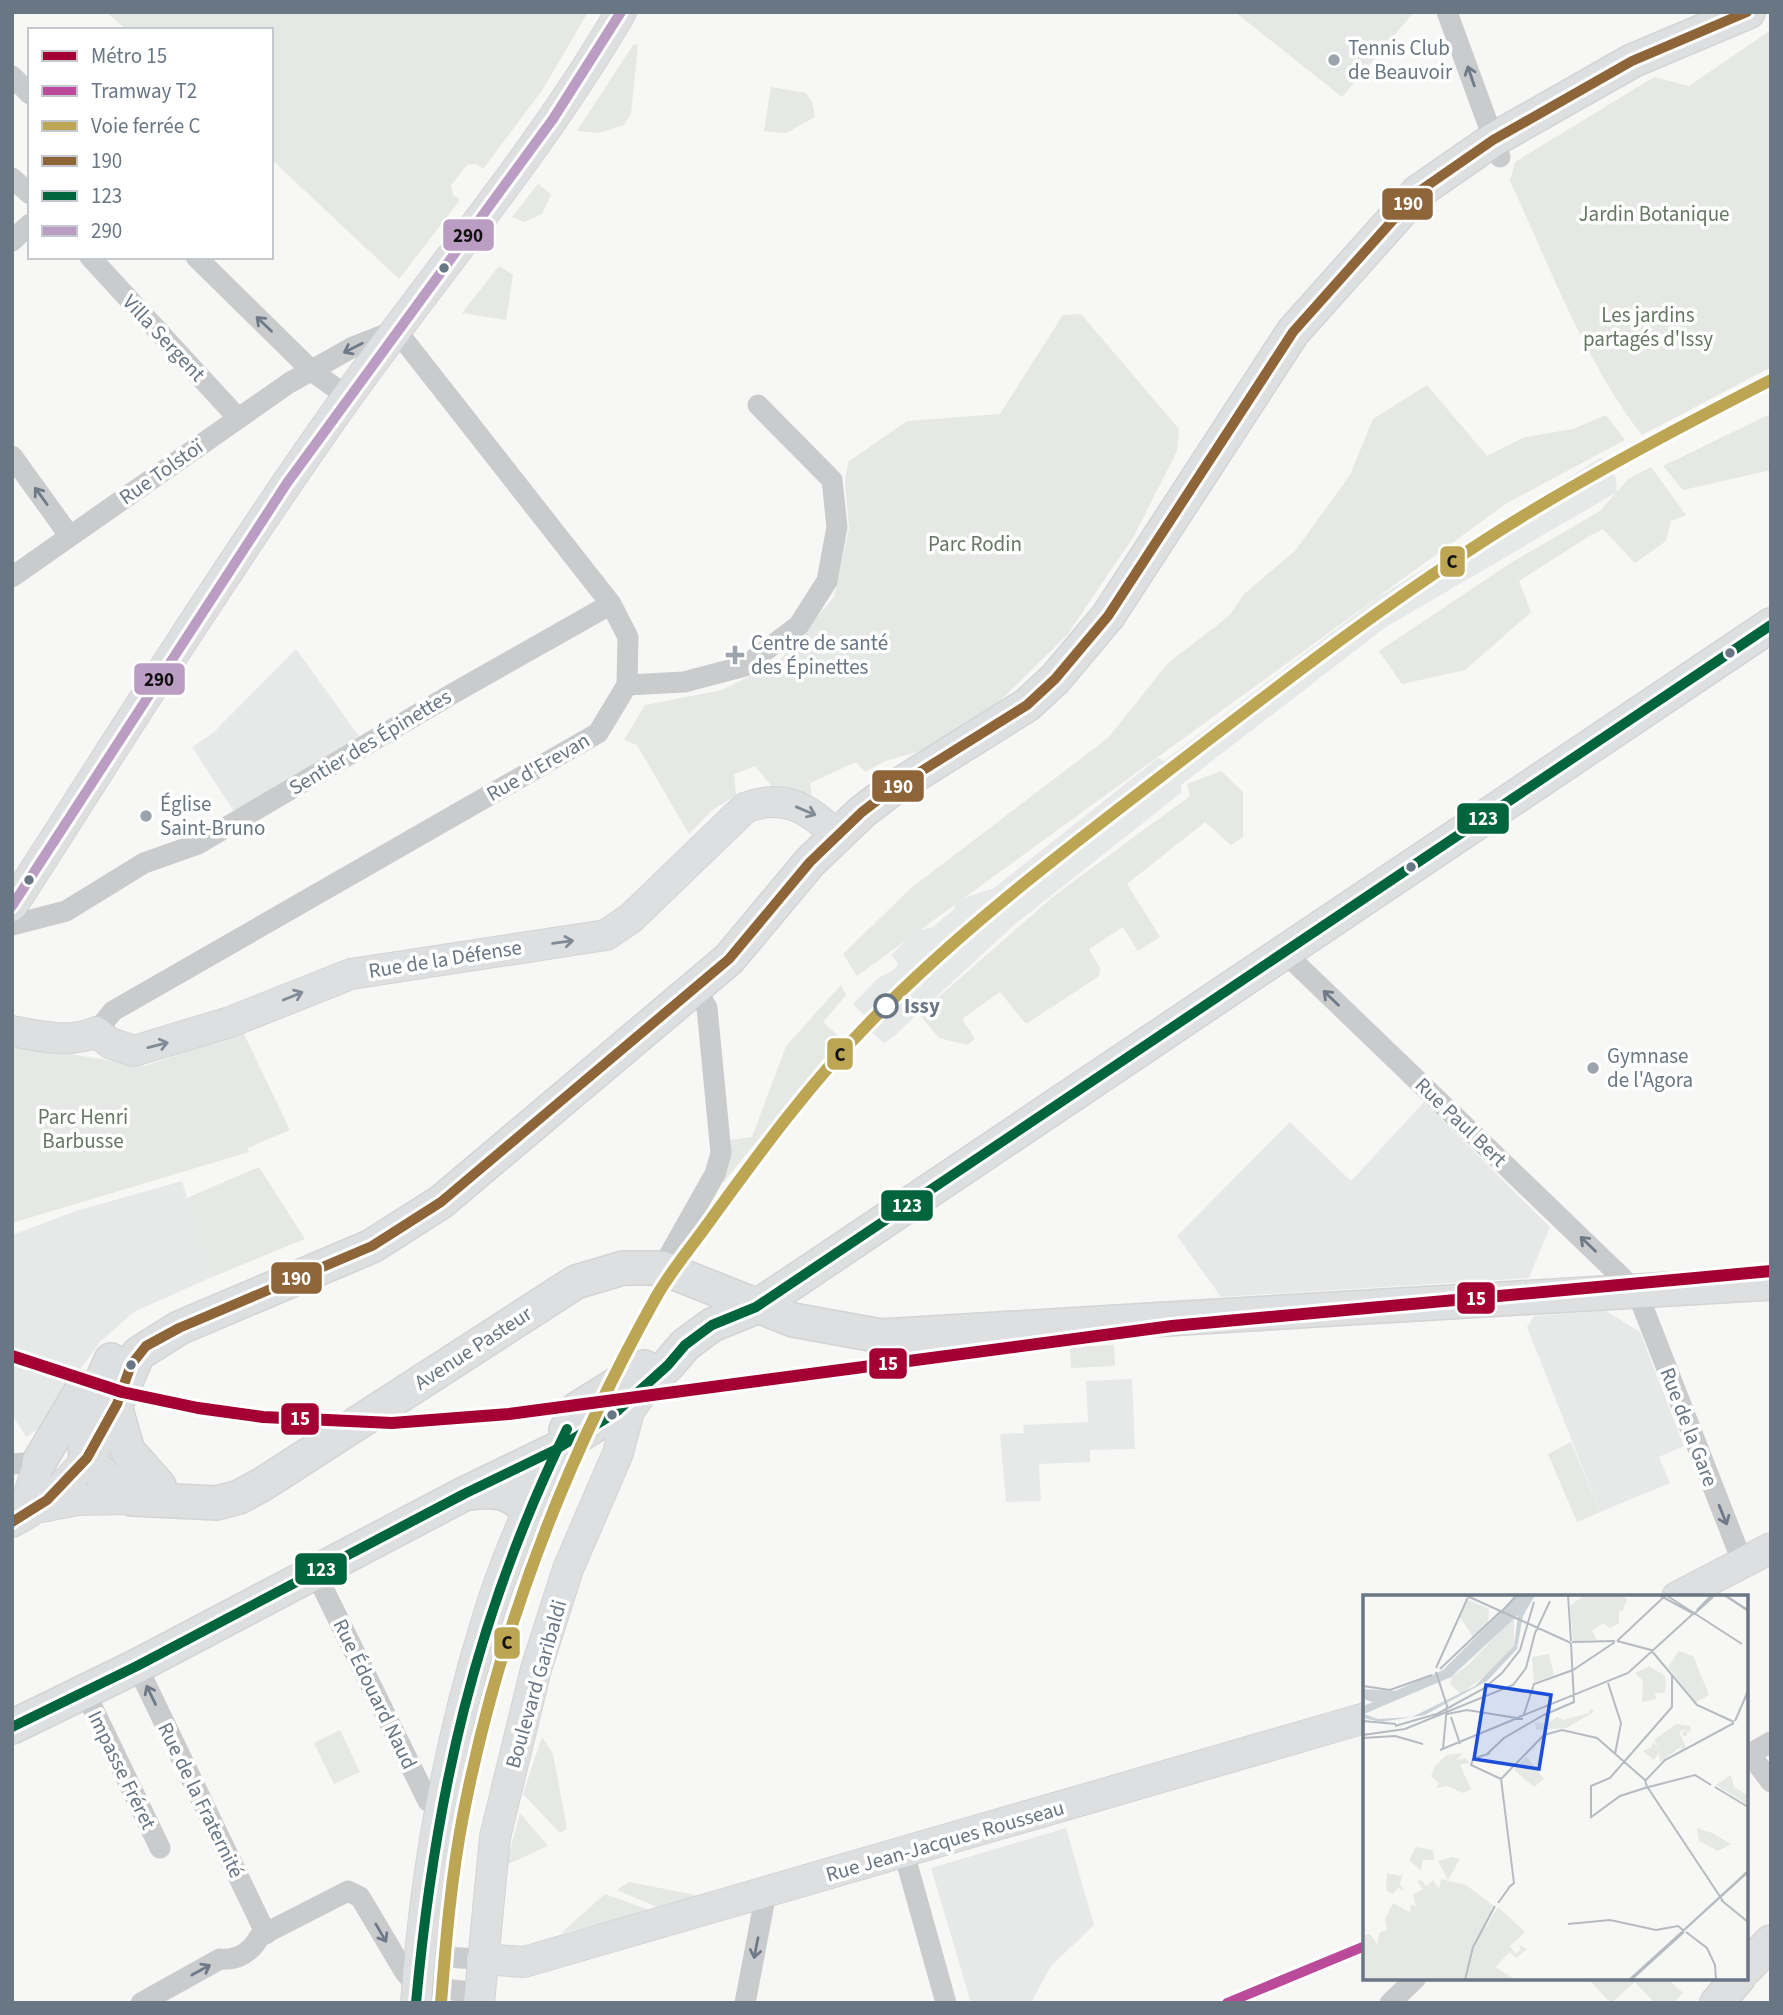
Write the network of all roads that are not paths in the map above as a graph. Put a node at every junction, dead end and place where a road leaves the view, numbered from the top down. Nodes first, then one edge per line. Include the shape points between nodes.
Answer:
1 (621, 12) edge
2 (1447, 12) edge
3 (1748, 12) edge
4 (1771, 15) edge
5 (12, 76) edge
6 (28, 92) edge
7 (1497, 148) junction
8 (12, 178) edge
9 (28, 192) edge
10 (28, 226) edge
11 (12, 241) edge
12 (92, 259) edge
13 (198, 259) edge
14 (396, 330) junction
15 (313, 372) junction
16 (348, 397) junction
17 (758, 405) dead end
18 (238, 418) junction
19 (12, 456) edge
20 (69, 535) junction
21 (12, 577) edge
22 (611, 604) junction
23 (1771, 625) edge
24 (627, 685) junction
25 (835, 835) junction
26 (12, 906) edge
27 (12, 925) edge
28 (1285, 953) junction
29 (696, 989) junction
30 (12, 1031) edge
31 (96, 1032) junction
32 (662, 1268) junction
33 (1771, 1283) edge
34 (712, 1289) junction
35 (1637, 1292) junction
36 (756, 1307) junction
37 (671, 1342) junction
38 (125, 1357) junction
39 (650, 1382) junction
40 (115, 1406) junction
41 (555, 1450) junction
42 (86, 1460) junction
43 (26, 1463) edge
44 (145, 1492) junction
45 (12, 1493) edge
46 (464, 1494) junction
47 (41, 1507) junction
48 (528, 1511) junction
49 (12, 1522) edge
50 (1771, 1548) edge
51 (1742, 1561) junction
52 (316, 1574) junction
53 (1682, 1595) edge
54 (137, 1666) junction
55 (85, 1692) junction
56 (1363, 1719) edge
57 (12, 1727) edge
58 (1771, 1742) edge
59 (1748, 1755) edge
60 (1771, 1782) edge
61 (441, 1807) junction
62 (160, 1848) dead end
63 (904, 1853) junction
64 (766, 1893) junction
65 (265, 1934) junction
66 (1771, 1942) edge
67 (471, 1958) junction
68 (524, 1962) junction
69 (1748, 1966) edge
70 (1414, 1980) edge
71 (1736, 1980) edge
72 (416, 1994) edge
73 (479, 1998) edge
74 (141, 2003) edge
75 (745, 2003) edge
76 (946, 2003) edge
77 (1390, 2003) edge
78 (1717, 2003) edge

1 - 14 main road via 572,91
7 -> 2 street
3 - 7 main road via 1632,61
4 - 7 main road via 1729,37 1628,76
5 - 6 street
7 - 25 main road via 1418,192 1293,332 1108,616 1055,679 1027,705 888,792
8 - 9 street
10 - 11 street
12 - 18 street, Villa Sergent
15 -> 13 street
14 -> 15 street, Rue Tolstoï via 353,346
14 - 16 main road
14 - 22 street, Rue d'Erevan
15 - 16 street
15 - 18 street, Rue Tolstoï
16 - 26 main road via 152,686
17 - 24 street via 832,480 837,527 827,581 799,625 745,666 684,682
18 - 20 street, Rue Tolstoï
20 -> 19 street
20 - 21 street, Rue Tolstoï
22 - 24 street, Rue d'Erevan via 628,637
22 - 27 street, Sentier des Épinettes via 198,844 144,863 66,911
23 - 28 main road
24 - 31 street, Rue d'Erevan via 598,733 113,1011
25 - 29 main road via 747,941
31 -> 25 main road, Rue de la Défense via 110,1043 134,1051 218,1026 351,974 606,935 631,918 745,807 756,803 814,812
35 -> 28 street, Rue Paul Bert
28 - 36 main road
29 - 32 street via 707,1008 722,1153 715,1174
29 - 38 main road via 424,1214 348,1257 179,1328
30 - 31 main road via 53,1039 82,1038
32 - 34 main road, Avenue Pasteur
32 - 44 main road, Avenue Pasteur via 624,1268 576,1282 228,1501 206,1504
33 - 35 main road, Avenue Pasteur
34 - 36 main road, Avenue Pasteur
34 - 37 main road
35 - 36 main road, Avenue Pasteur via 881,1336 793,1320
35 -> 51 street, Rue de la Gare
36 - 37 main road via 703,1315
36 - 39 main road via 712,1325 685,1345
37 - 41 main road via 651,1363 577,1409
38 - 40 main road
38 - 42 main road via 84,1422
38 - 43 main road via 88,1380
39 - 41 main road via 615,1413
39 - 67 main road, Boulevard Garibaldi via 629,1410 618,1453 568,1569 536,1669
40 - 42 main road
40 - 44 main road
41 - 46 main road
41 - 48 main road
42 - 43 main road
42 - 44 main road via 151,1487
42 - 47 main road
43 - 45 main road
43 - 49 main road via 28,1498
44 - 47 main road
46 - 48 main road via 503,1492
46 - 52 main road
47 - 49 main road
48 - 61 main road via 488,1616
50 - 51 main road
51 - 53 main road
52 - 54 main road
52 - 61 street, Rue Édouard Naud via 428,1801
54 - 55 main road
65 -> 54 street, Rue de la Fraternité
55 - 57 main road
55 - 62 street, Impasse Fréret
56 - 63 main road, Rue Jean-Jacques Rousseau
58 - 59 street
59 - 60 street
61 - 72 main road via 427,1887 429,1956
63 - 64 main road, Rue Jean-Jacques Rousseau
63 - 76 street
64 - 68 main road, Rue Jean-Jacques Rousseau
64 -> 75 street
65 -> 72 street via 353,1891
74 -> 65 street via 220,1959 231,1961 253,1949
66 - 69 main road
67 - 68 main road, Rue Jean-Jacques Rousseau
67 - 73 main road, Boulevard Garibaldi
68 - 73 main road, Rue Jean-Jacques Rousseau via 492,1994
70 - 77 street
71 - 78 main road
72 - 73 street

